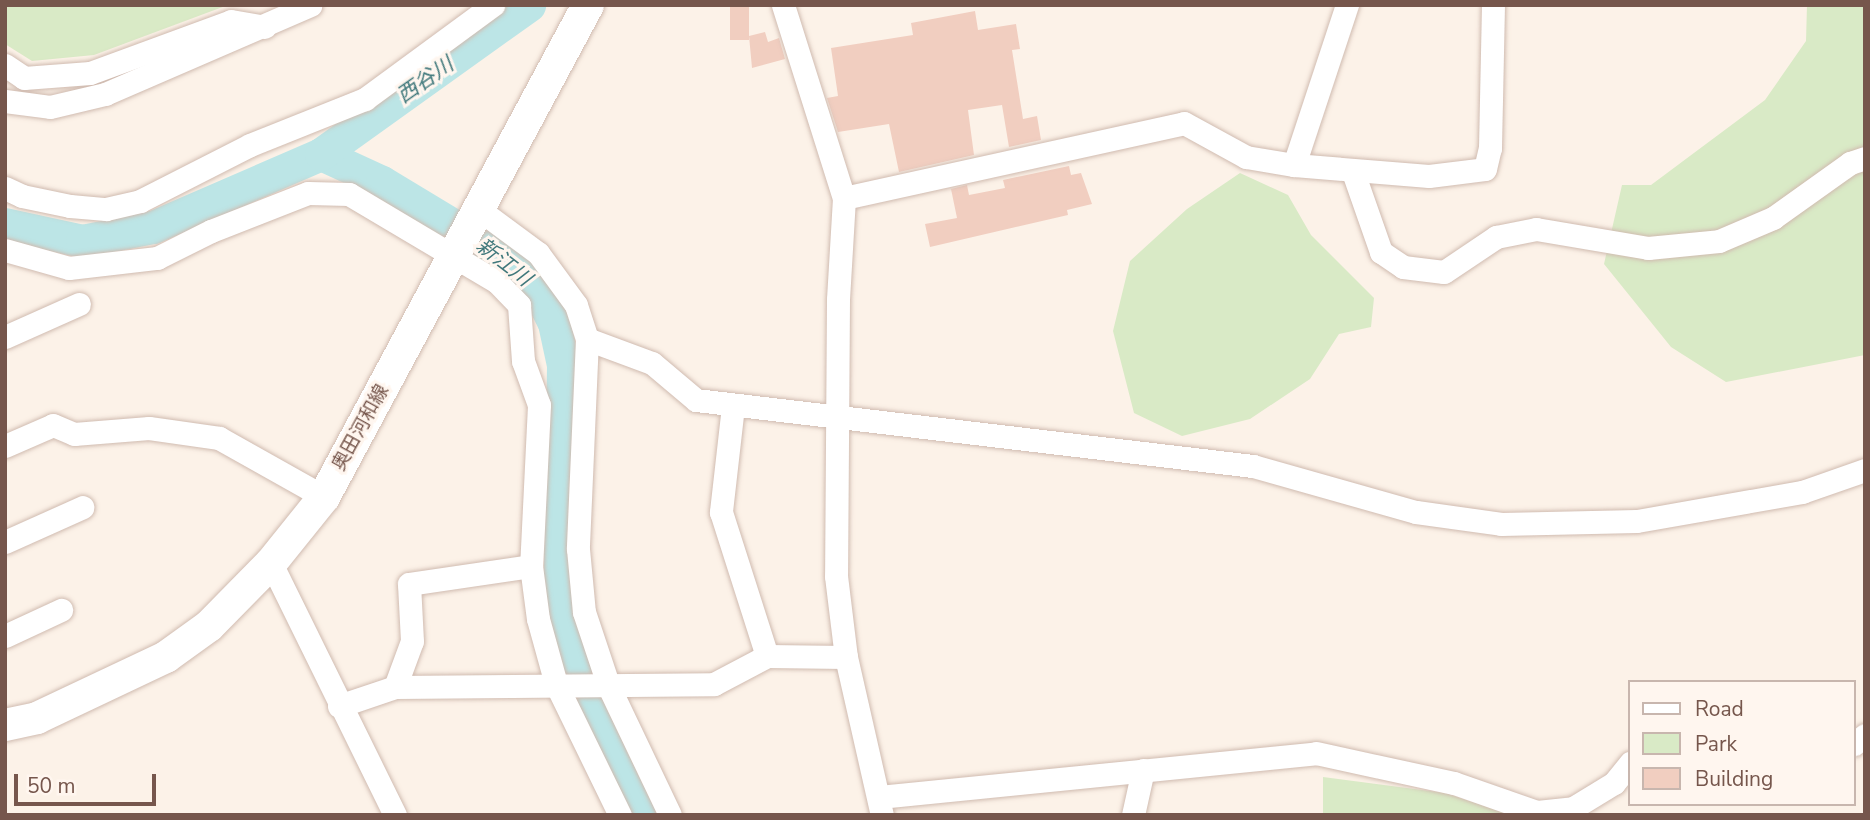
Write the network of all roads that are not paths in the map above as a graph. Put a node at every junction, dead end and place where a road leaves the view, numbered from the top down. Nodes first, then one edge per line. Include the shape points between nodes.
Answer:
1 (311, 5) edge
2 (493, 5) edge
3 (588, 5) edge
4 (783, 5) edge
5 (1347, 5) edge
6 (1493, 5) edge
7 (265, 16) edge
8 (5, 65) edge
9 (5, 102) edge
10 (1865, 158) edge
11 (1294, 164) junction
12 (1353, 172) junction
13 (5, 188) edge
14 (844, 198) junction
15 (481, 211) junction
16 (5, 250) edge
17 (454, 258) junction
18 (79, 304) dead end
19 (5, 337) edge
20 (587, 339) junction
21 (733, 406) junction
22 (838, 419) junction
23 (5, 446) edge
24 (1865, 470) edge
25 (324, 497) junction
26 (83, 507) dead end
27 (5, 542) edge
28 (271, 563) junction
29 (531, 566) junction
30 (61, 610) dead end
31 (5, 636) edge
32 (767, 656) junction
33 (846, 657) junction
34 (556, 684) junction
35 (395, 687) junction
36 (603, 687) junction
37 (339, 706) junction
38 (5, 725) edge
39 (1629, 764) edge
40 (1143, 771) junction
41 (881, 806) edge
42 (1521, 812) edge
43 (394, 815) edge
44 (620, 815) edge
45 (670, 815) edge
46 (1133, 815) edge

1 - 7 street
2 - 13 street via 365,99 250,145 140,201 106,209 70,206 22,197
3 - 15 main road, 奥田河和線
4 - 14 street
5 - 11 street
6 - 12 street via 1485,169 1429,176
7 - 8 street via 232,21 90,73 24,78
7 - 9 street via 105,94 50,107
10 - 12 street via 1850,163 1773,218 1719,241 1648,248 1536,229 1496,237 1444,272 1403,267 1381,251
11 - 12 street
11 - 14 street via 1246,157 1184,123
14 - 22 street
15 - 17 main road, 奥田河和線
15 - 20 street via 538,253 576,305
16 - 17 street via 69,268 157,258 308,193 349,194
17 - 25 main road, 奥田河和線
17 - 29 street via 497,282 519,305 523,361 539,405
18 - 19 street
20 - 21 street via 652,363 696,400
20 - 36 street via 579,549 584,612
21 - 22 street
21 - 32 street via 721,512
22 - 24 street via 1253,466 1416,512 1501,524 1637,521 1802,492
22 - 33 street via 836,576
23 - 25 street via 53,425 74,434 149,428 219,438
25 - 28 main road, 奥田河和線
26 - 27 street
28 - 37 street
28 - 38 main road, 奥田河和線 via 209,626 166,657 48,713
29 - 34 street via 538,619
29 - 35 street via 409,584 412,641
30 - 31 street
32 - 33 street
32 - 36 street via 714,684
33 - 41 street
34 - 35 street
34 - 36 street
34 - 44 street
35 - 37 street
36 - 45 street
37 - 43 street
39 - 42 street via 1614,783 1573,808
40 - 41 street
40 - 42 street via 1316,753 1454,783
40 - 46 street

